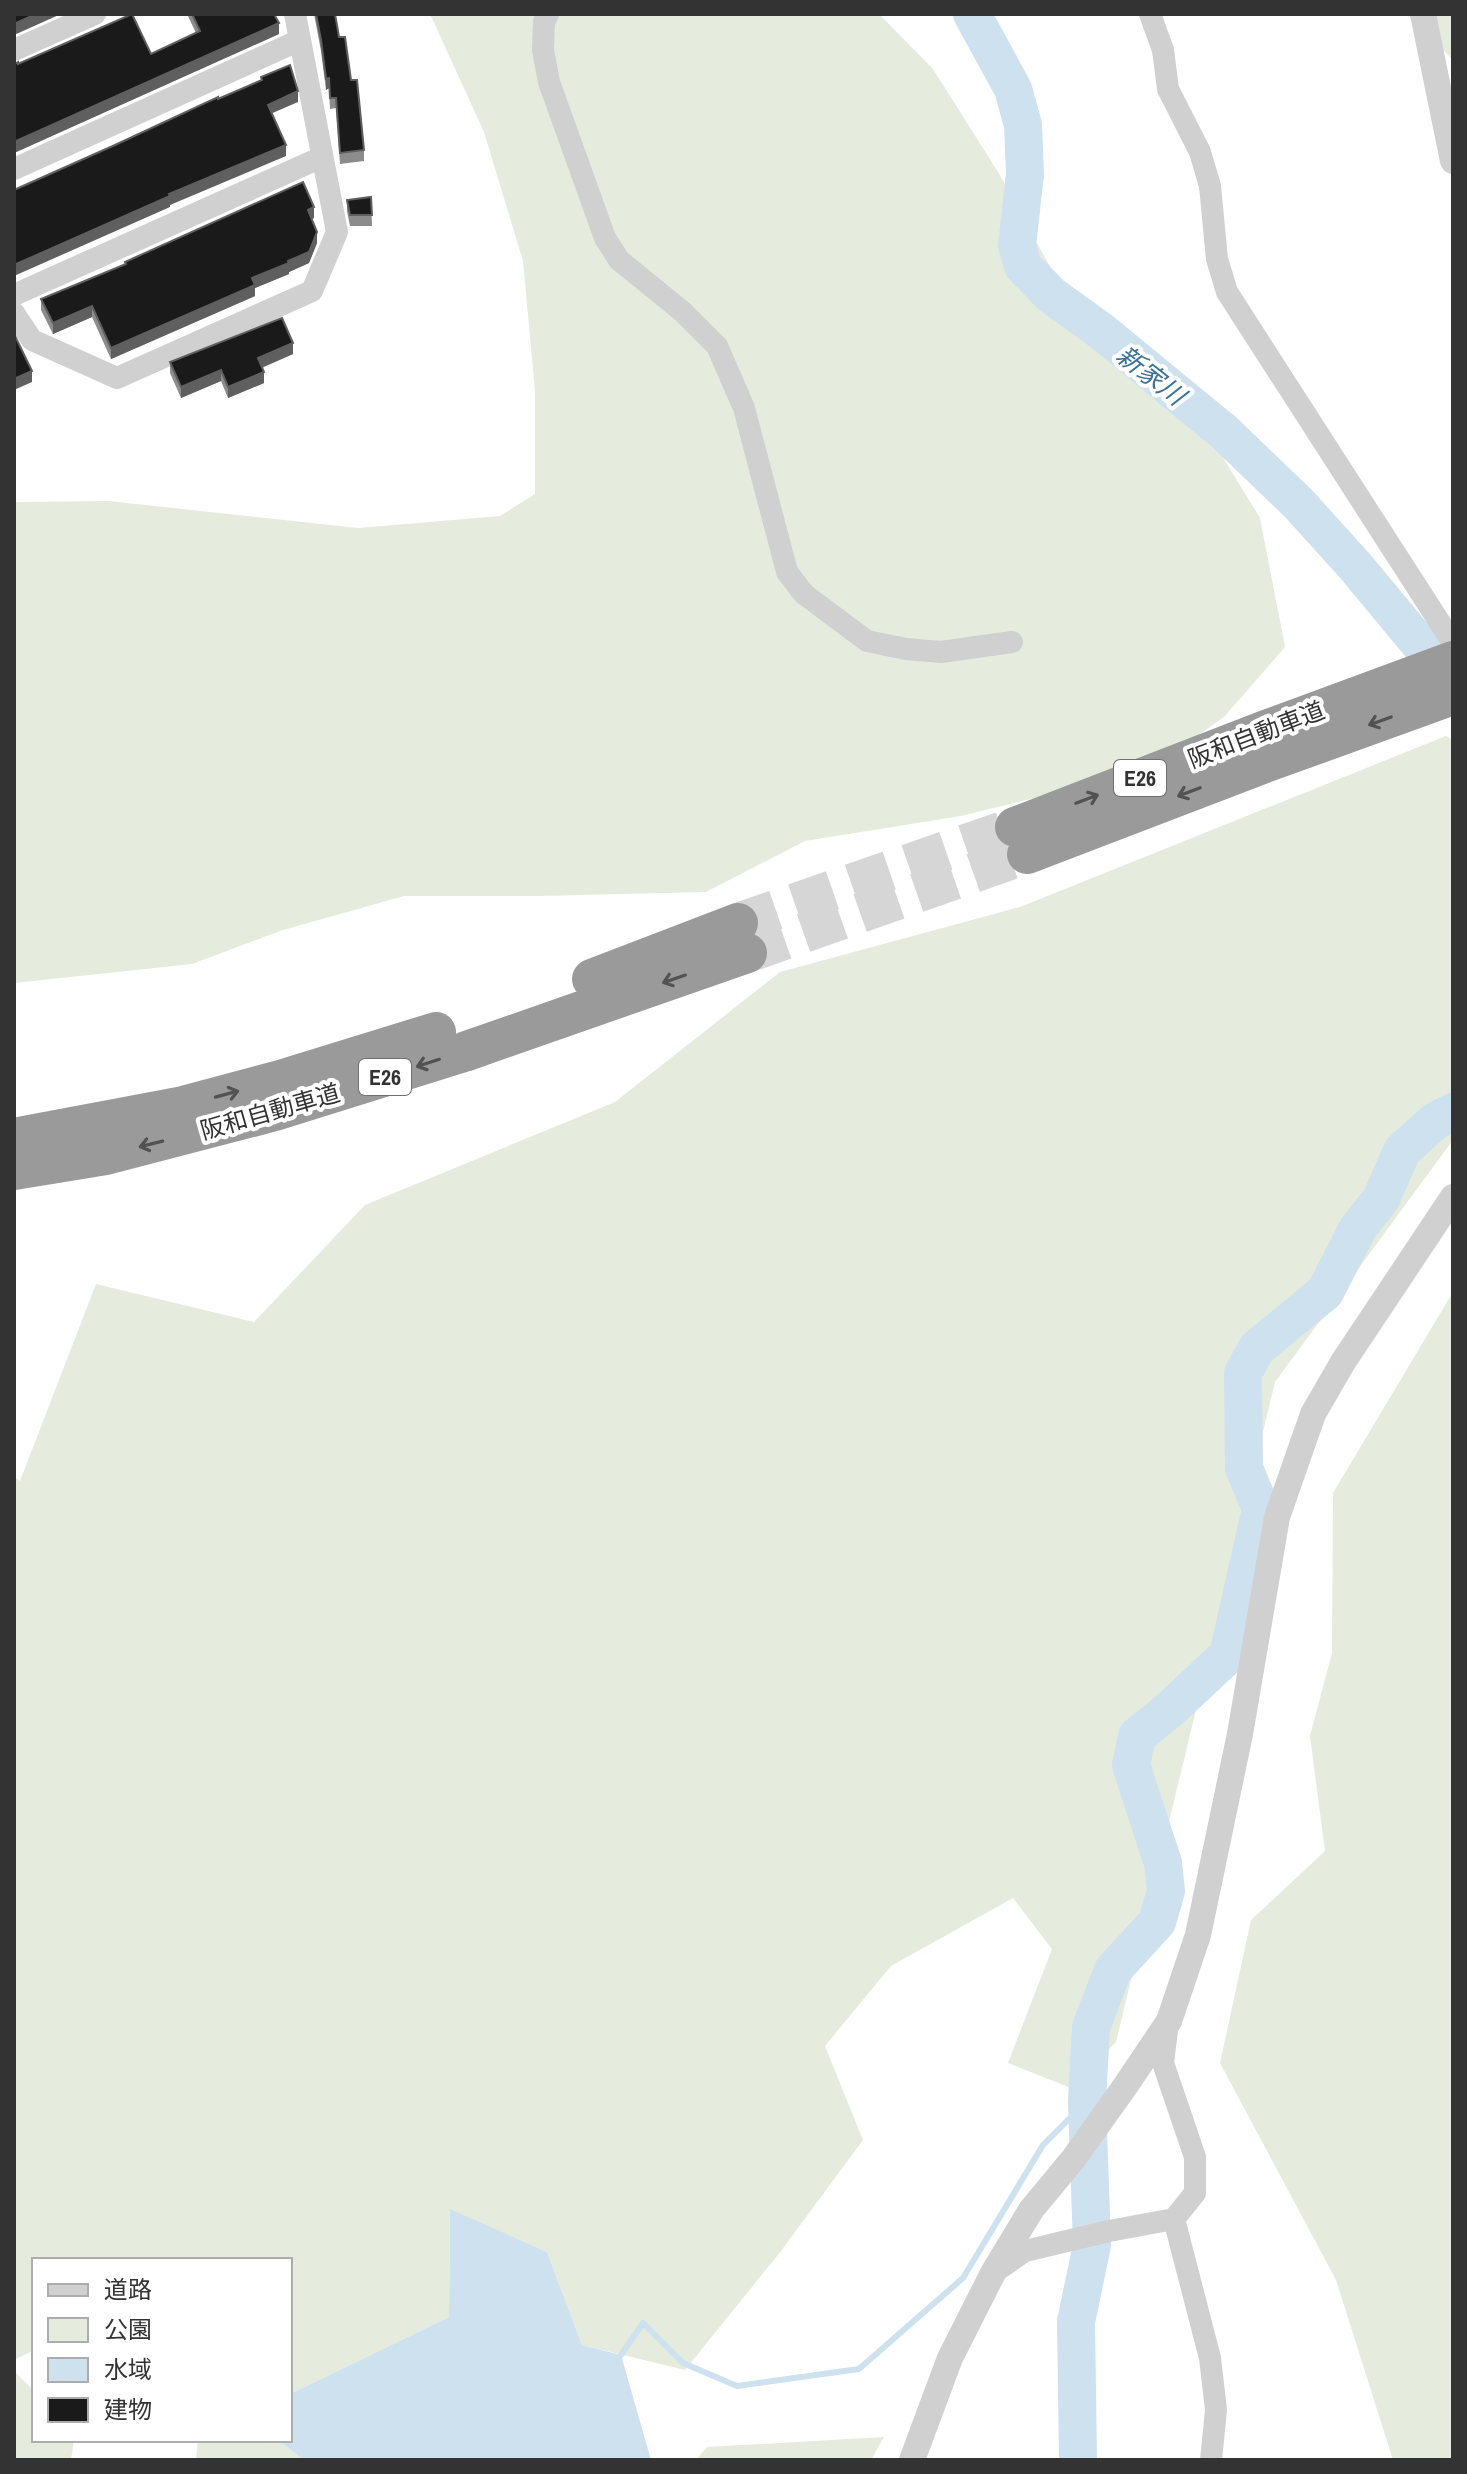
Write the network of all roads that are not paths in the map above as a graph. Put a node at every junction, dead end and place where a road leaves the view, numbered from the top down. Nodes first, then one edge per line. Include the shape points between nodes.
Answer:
1 (95, 14) edge
2 (295, 14) edge
3 (548, 14) edge
4 (1150, 14) edge
5 (1423, 14) edge
6 (300, 40) junction
7 (14, 50) edge
8 (322, 157) junction
9 (1453, 161) edge
10 (14, 169) edge
11 (14, 295) edge
12 (14, 313) edge
13 (1012, 642) dead end
14 (1453, 643) edge
15 (1453, 661) edge
16 (1453, 695) edge
17 (1264, 747) junction
18 (1021, 841) tunnel mouth
19 (14, 1138) edge
20 (14, 1170) edge
21 (1453, 1197) edge
22 (1169, 2021) junction
23 (1174, 2219) junction
24 (993, 2273) junction
25 (912, 2460) edge
26 (1211, 2460) edge

1 - 7 street
2 - 6 street
3 - 13 street via 543,50 549,82 605,238 619,260 717,346 744,408 787,572 828,615 867,641 941,652
4 - 14 street via 1163,50 1168,89 1200,152 1210,186 1217,259 1227,292
5 - 9 street
6 - 8 street
6 - 10 street
8 - 11 street
8 - 12 street via 337,232 312,291 117,378 32,340
15 - 17 highway, 阪和自動車道 / E26
16 -> 17 highway, 阪和自動車道 / E26
17 - 18 highway, 阪和自動車道 / E26
19 -> 20 highway, 阪和自動車道 / E26 via 179,1107 280,1080 743,938 464,1052 275,1111 106,1155
21 - 22 street via 1313,1414 1277,1517 1198,1935
22 - 23 street via 1163,2063 1195,2157 1195,2193
22 - 24 street via 1074,2158 1031,2210
23 - 24 street via 1025,2251
23 - 26 street via 1210,2358 1216,2410
24 - 25 street via 950,2358

